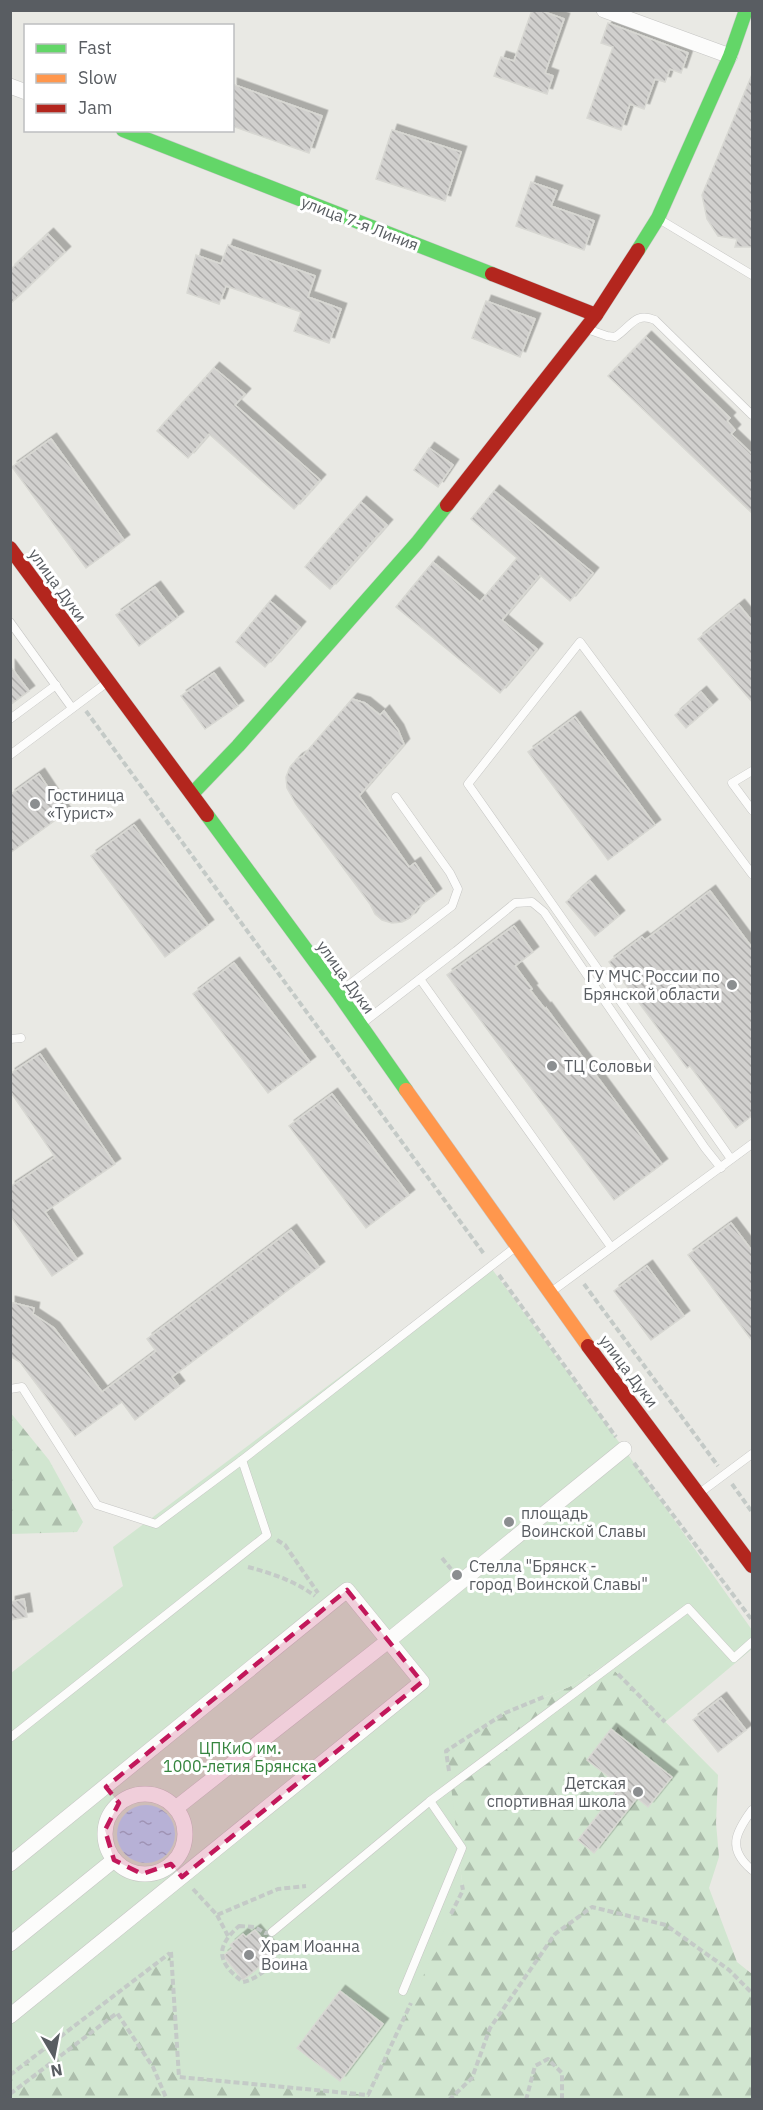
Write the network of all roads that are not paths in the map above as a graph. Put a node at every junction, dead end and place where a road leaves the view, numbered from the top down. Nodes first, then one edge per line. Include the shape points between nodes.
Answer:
1 (604, 10) edge
2 (746, 10) edge
3 (730, 56) junction
4 (128, 132) edge
5 (658, 218) junction
6 (753, 275) edge
7 (596, 315) junction
8 (585, 329) junction
9 (753, 415) edge
10 (10, 548) edge
11 (10, 622) edge
12 (109, 681) junction
13 (56, 685) junction
14 (72, 708) junction
15 (10, 719) edge
16 (10, 755) edge
17 (753, 771) edge
18 (192, 794) junction
19 (396, 797) dead end
20 (753, 810) edge
21 (753, 874) edge
22 (420, 979) junction
23 (338, 993) junction
24 (360, 1025) junction
25 (21, 1038) dead end
26 (10, 1040) edge
27 (753, 1143) edge
28 (731, 1159) junction
29 (721, 1167) junction
30 (517, 1247) junction
31 (611, 1248) junction
32 (549, 1293) junction
33 (10, 1389) edge
34 (624, 1449) road end
35 (753, 1454) edge
36 (242, 1460) junction
37 (699, 1494) junction
38 (753, 1566) edge
39 (387, 1641) junction
40 (753, 1642) edge
41 (10, 1738) edge
42 (106, 1786) junction
43 (430, 1801) junction
44 (119, 1803) junction
45 (176, 1808) junction
46 (753, 1810) edge
47 (114, 1860) junction
48 (10, 1864) edge
49 (171, 1864) junction
50 (753, 1870) edge
51 (182, 1877) junction
52 (272, 1932) road end
53 (10, 1944) edge
54 (403, 1991) dead end
55 (10, 2016) edge

1 - 3 street
2 - 3 street
3 - 5 street
4 - 7 street, улица 7-я Линия
5 - 6 lane
5 - 7 street
7 - 8 street
8 - 9 lane via 615,337 639,317 655,320
8 - 18 street via 417,543
10 - 12 street, улица Дуки
11 - 13 lane
12 - 14 lane
12 - 18 street, улица Дуки
13 - 14 lane
13 - 15 lane
14 - 16 lane
17 - 20 lane via 732,783
18 - 23 street, улица Дуки
19 - 23 lane via 458,889 452,906
21 - 28 lane via 580,642 468,784
22 - 24 lane
22 - 29 lane via 515,903 532,902 544,912
22 - 31 lane
23 - 24 street, улица Дуки
24 - 30 street, улица Дуки
25 - 26 lane
27 - 28 lane
28 - 29 lane
29 - 31 lane
30 - 32 street, улица Дуки
30 - 36 lane
31 - 32 lane
32 - 37 street, улица Дуки
33 - 36 lane via 22,1387 97,1505 146,1521 156,1524
34 - 39 street
35 - 37 lane
36 - 41 lane via 267,1535
37 - 38 street, улица Дуки
39 - 42 street via 347,1590
39 - 45 street
39 - 51 street via 422,1682
40 - 43 lane via 734,1658 688,1608
42 - 44 street
42 - 48 street
43 - 52 lane
43 - 54 lane via 462,1848
44 - 45 street via 149,1794 164,1798
44 - 47 street via 105,1830
45 - 49 street via 184,1821 185,1837 181,1852
46 - 50 lane via 740,1826 735,1843 742,1861
47 - 49 street via 127,1870 142,1874 158,1872
47 - 53 street
49 - 51 street
51 - 55 street

